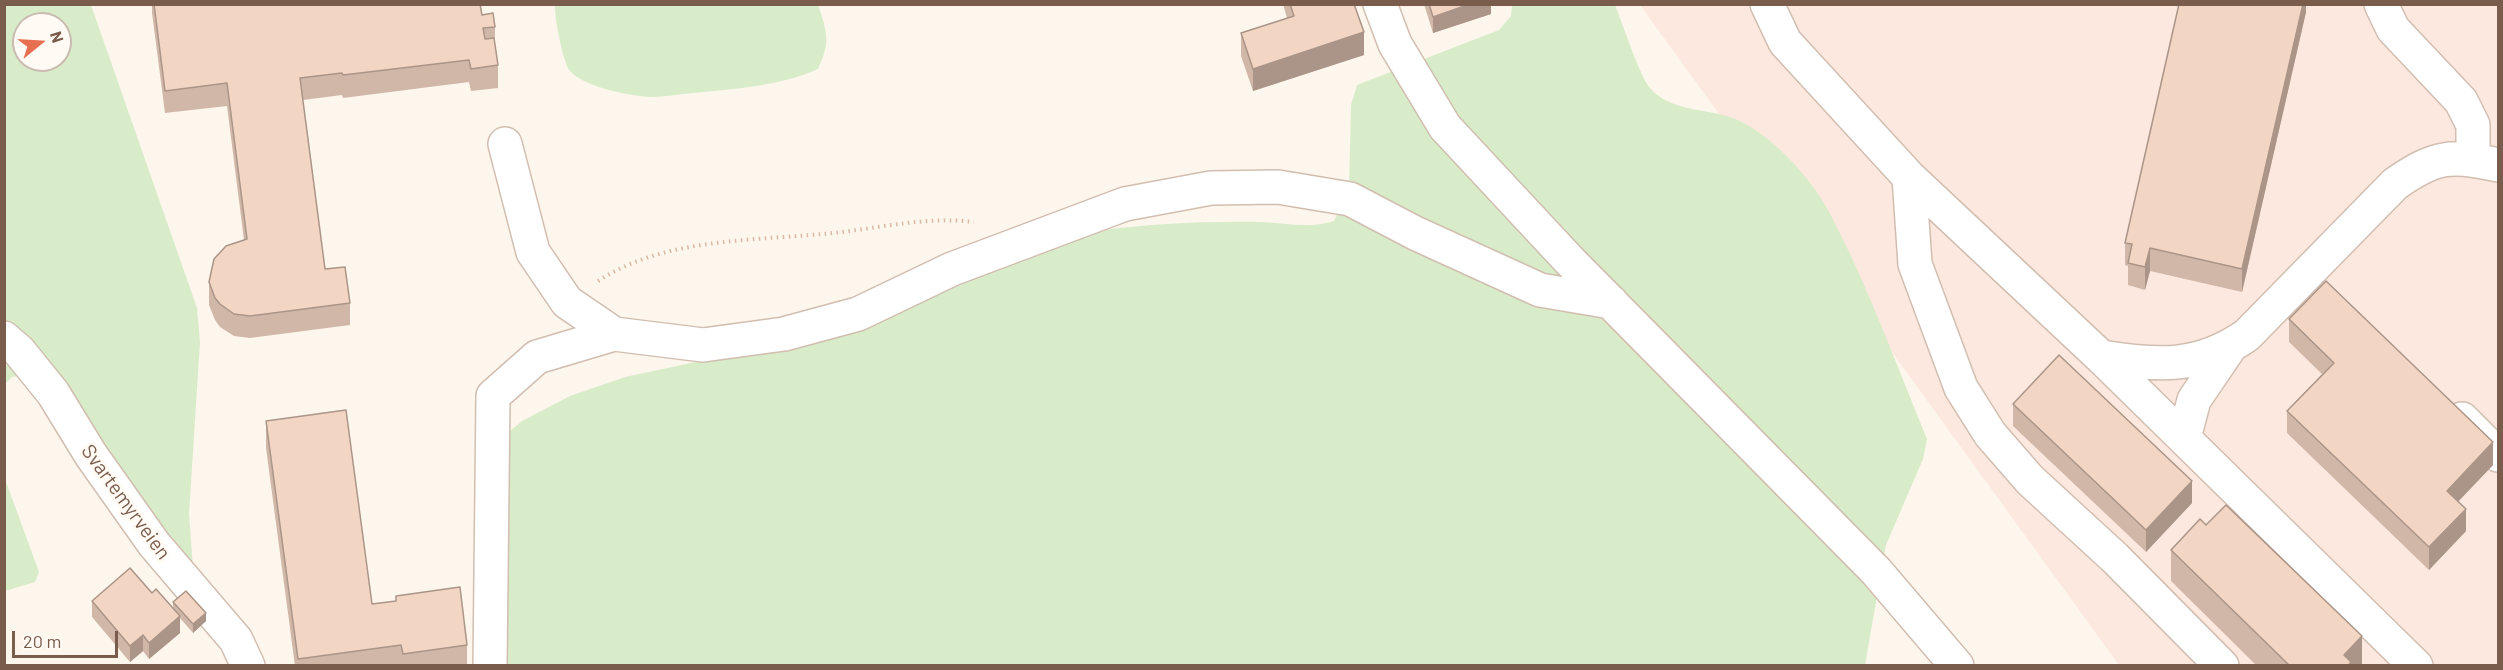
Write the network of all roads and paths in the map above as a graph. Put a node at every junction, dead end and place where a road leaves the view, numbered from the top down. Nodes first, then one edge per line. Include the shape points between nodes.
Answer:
1 (1380, 4) edge
2 (1767, 4) edge
3 (2381, 4) edge
4 (505, 144) dead end
5 (2486, 162) edge
6 (1909, 177) junction
7 (980, 223) dead end
8 (567, 302) junction
9 (1611, 302) junction
10 (614, 334) junction
11 (4, 338) edge
12 (2230, 347) junction
13 (2100, 357) junction
14 (2438, 397) edge
15 (2184, 438) junction
16 (2499, 455) edge
17 (248, 666) edge
18 (490, 666) edge
19 (1957, 666) edge
20 (2222, 666) edge
21 (2416, 666) edge

1 - 9 lane via 1395,44 1445,127
2 - 6 lane via 1785,42
3 - 5 lane via 2393,29 2461,101
4 - 8 lane via 533,252
5 - 12 lane via 2440,159 2421,166 2396,184 2317,281
6 - 13 lane
6 - 20 lane via 1915,264 1961,388 1990,434 2030,480 2115,558
7 - 8 path via 922,220 831,234 681,248 612,271
8 - 10 lane
9 - 10 lane via 1540,290 1350,199 1278,187 1211,189 1125,204 952,269 858,314 784,334 704,345
9 - 19 lane via 1876,572
10 - 18 lane via 537,357 493,396
11 - 17 lane, Svartemyrveien via 53,393 154,544 237,640
12 - 13 lane via 2173,364
12 - 15 lane via 2194,400
13 - 15 lane
14 - 16 lane
15 - 21 lane

